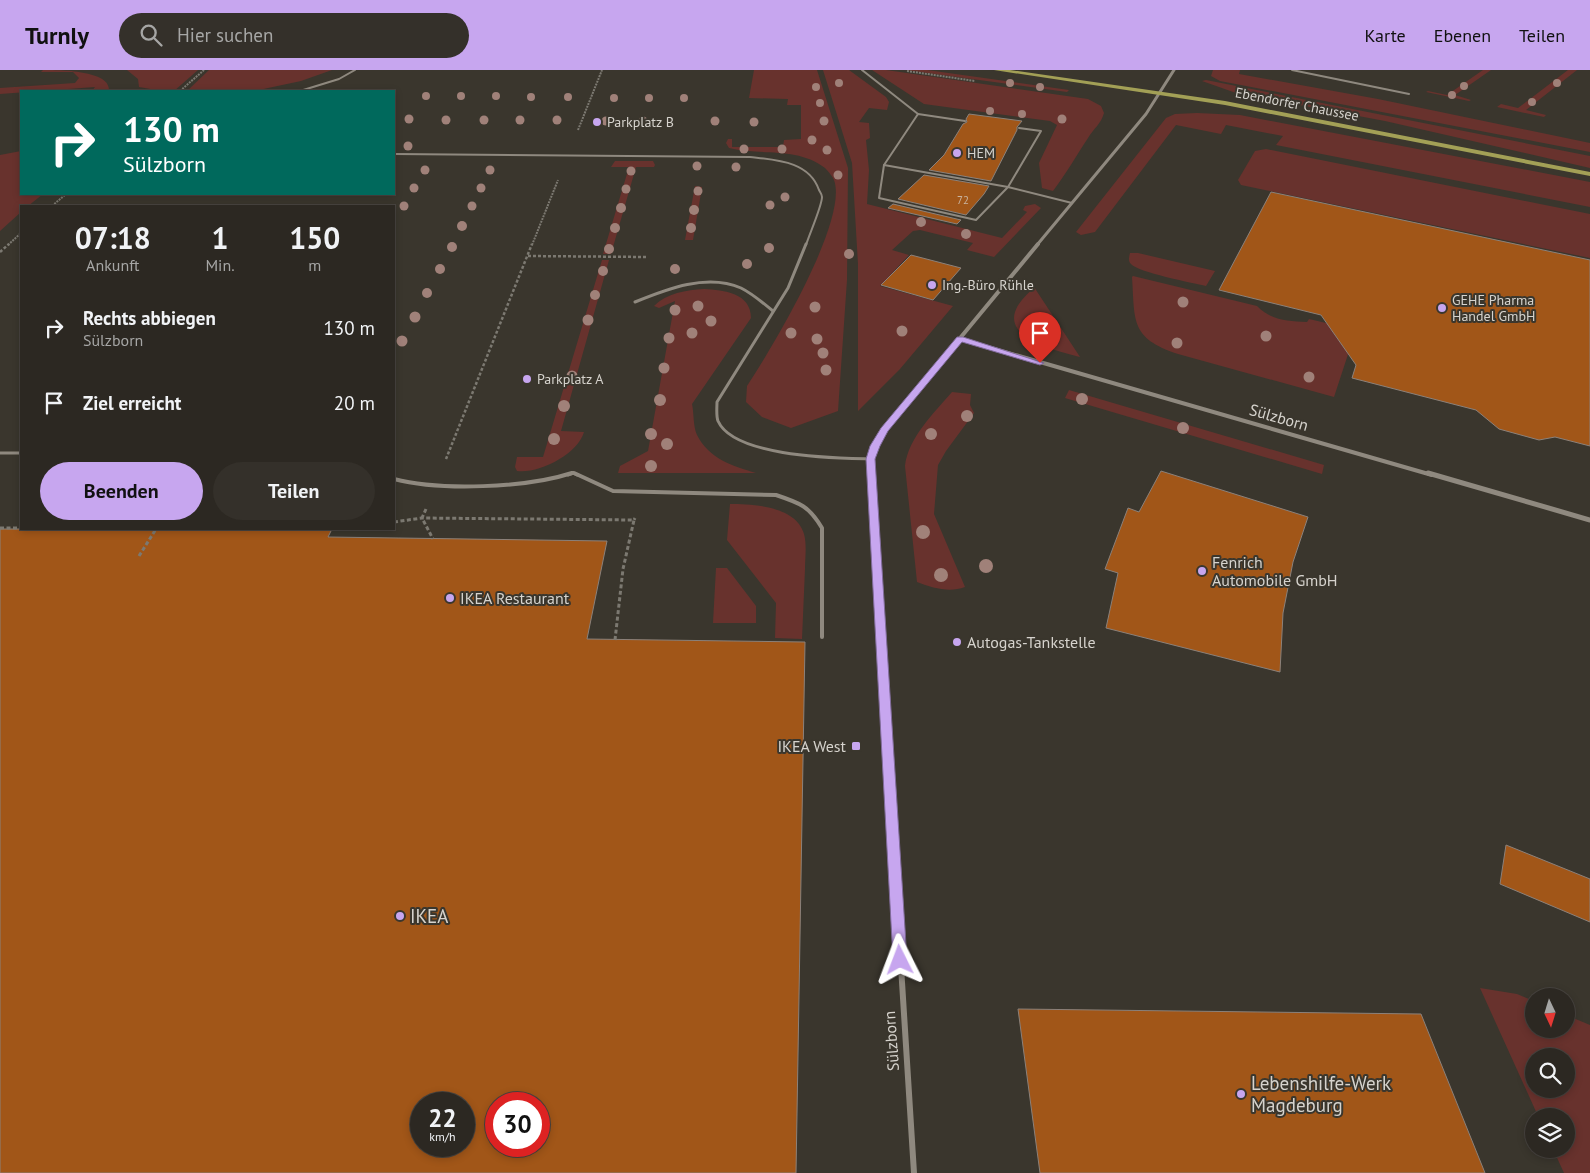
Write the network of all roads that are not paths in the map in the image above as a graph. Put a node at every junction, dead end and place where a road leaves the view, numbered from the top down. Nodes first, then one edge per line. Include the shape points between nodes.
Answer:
1 (355, 70) edge
2 (862, 70) edge
3 (997, 70) edge
4 (1174, 70) edge
5 (1292, 70) edge
6 (303, 90) edge
7 (1160, 93) junction
8 (1409, 94) dead end
9 (918, 114) junction
10 (965, 121) dead end
11 (1019, 128) dead end
12 (395, 154) edge
13 (884, 164) junction
14 (1590, 174) edge
15 (1008, 188) junction
16 (1072, 203) junction
17 (635, 302) dead end
18 (773, 311) junction
19 (960, 339) junction
20 (0, 453) edge
21 (20, 453) edge
22 (870, 459) junction
23 (395, 480) edge
24 (1590, 520) edge
25 (822, 637) dead end
26 (914, 1173) edge

1 - 6 lane via 339,79
2 - 9 lane
3 - 7 main road, Ebendorfer Chaussee
4 - 7 street, Sülzborn
5 - 8 lane
7 - 14 main road, Ebendorfer Chaussee
7 - 16 street, Sülzborn
9 - 10 lane
9 - 13 lane
11 - 15 lane via 1041,131
12 - 18 lane via 756,157 787,162 806,171 817,182 821,190 821,205 796,271
13 - 15 lane
13 - 15 lane via 880,198 976,220
15 - 16 lane
16 - 19 street, Sülzborn
17 - 18 lane via 689,284 721,284 751,294
18 - 22 lane via 717,402 714,411 717,421 727,432 748,444 776,452
19 - 22 street, Sülzborn via 884,430
19 - 24 street, Sülzborn
20 - 21 lane
22 - 26 street, Sülzborn
23 - 25 lane via 436,484 528,484 573,473 613,491 752,493 776,495 797,502 813,513 822,528

